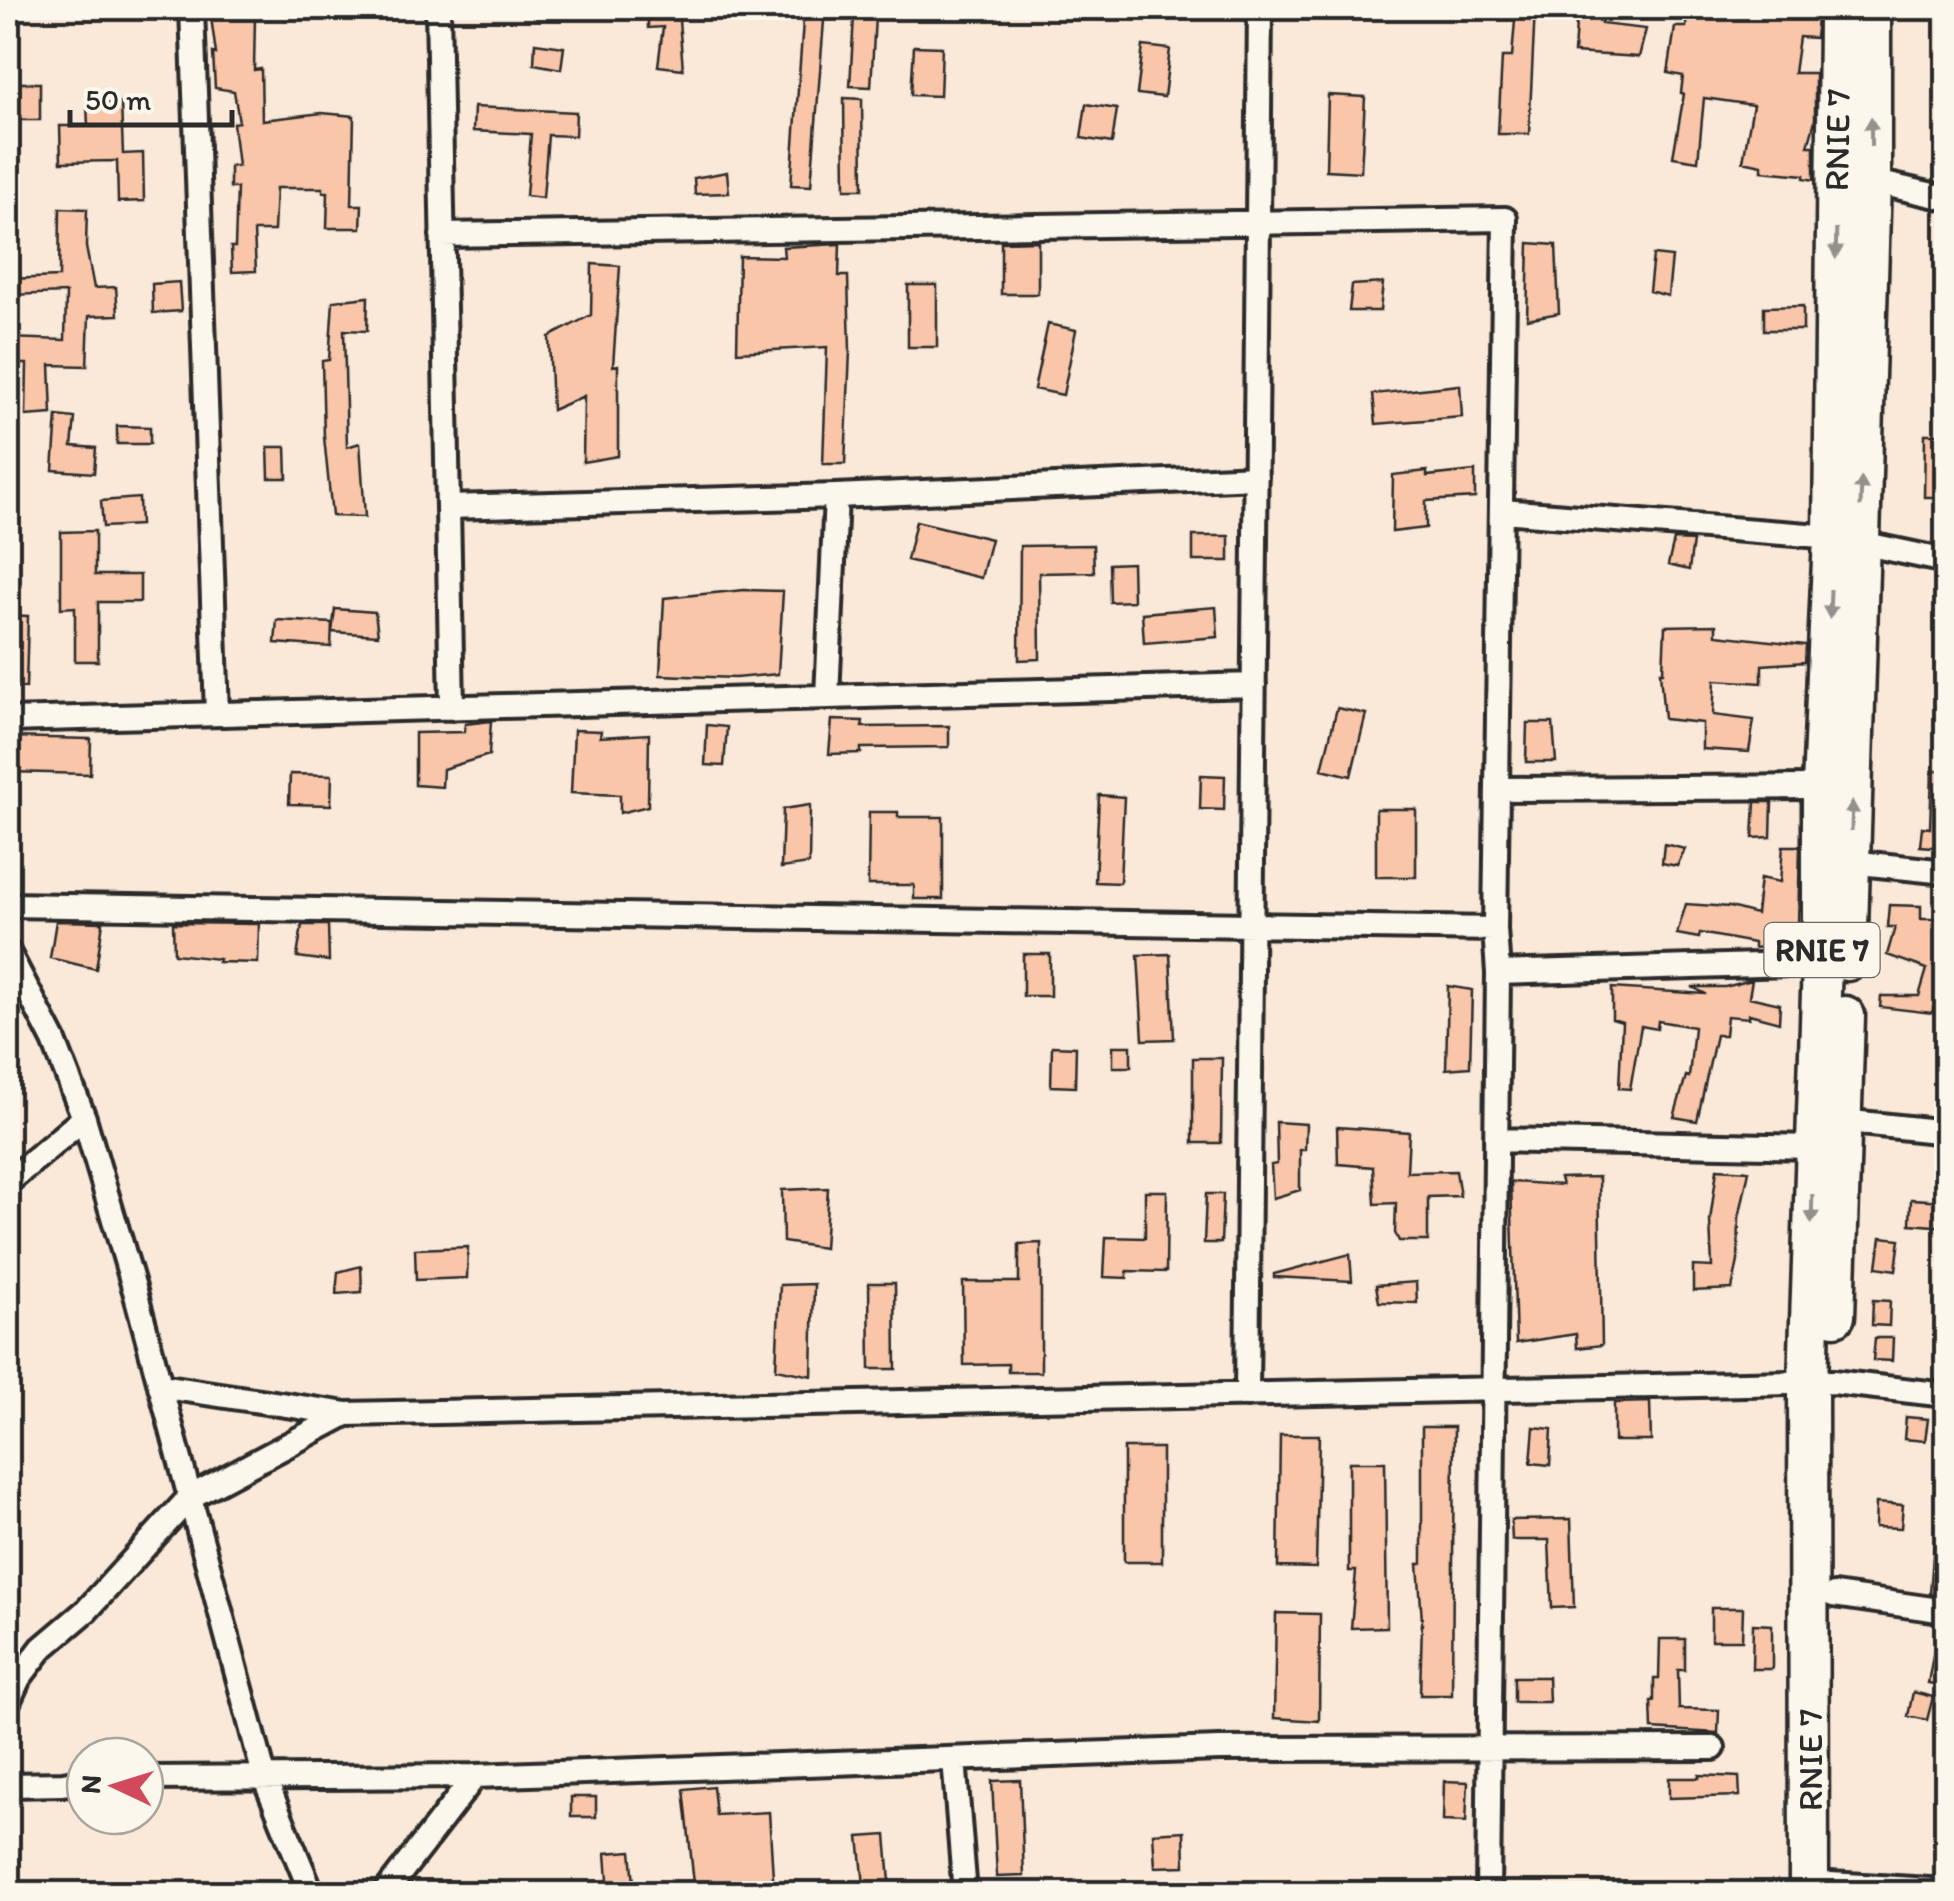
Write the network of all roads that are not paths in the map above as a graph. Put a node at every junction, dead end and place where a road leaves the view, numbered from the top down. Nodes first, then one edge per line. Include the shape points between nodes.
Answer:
1 (192, 8) edge
2 (438, 8) edge
3 (1260, 8) edge
4 (1844, 8) edge
5 (1872, 8) edge
6 (1870, 180) junction
7 (1946, 198) edge
8 (1258, 223) junction
9 (442, 235) junction
10 (1256, 477) junction
11 (836, 496) junction
12 (448, 507) junction
13 (1502, 511) junction
14 (1846, 539) junction
15 (1946, 561) edge
16 (1254, 685) junction
17 (827, 697) junction
18 (452, 708) junction
19 (218, 714) junction
20 (8, 720) edge
21 (1822, 787) junction
22 (1499, 789) junction
23 (1850, 862) junction
24 (1946, 872) edge
25 (8, 906) edge
26 (1252, 925) junction
27 (1495, 929) junction
28 (8, 952) edge
29 (1822, 963) junction
30 (1498, 973) junction
31 (84, 1118) junction
32 (1842, 1122) junction
33 (1946, 1132) edge
34 (1496, 1140) junction
35 (1814, 1147) junction
36 (8, 1182) edge
37 (1821, 1382) junction
38 (160, 1386) junction
39 (1494, 1389) junction
40 (1946, 1394) edge
41 (1248, 1395) junction
42 (346, 1414) junction
43 (190, 1498) junction
44 (1834, 1595) junction
45 (1946, 1612) edge
46 (8, 1702) edge
47 (1490, 1748) junction
48 (1714, 1748) dead end
49 (954, 1759) junction
50 (475, 1776) junction
51 (165, 1778) edge
52 (265, 1779) junction
53 (65, 1784) edge
54 (8, 1785) edge
55 (1823, 1890) edge
56 (1946, 1892) edge
57 (312, 1894) edge
58 (384, 1894) edge
59 (965, 1894) edge
60 (1488, 1894) edge

1 - 19 street
2 - 9 street
3 - 8 street
4 -> 14 main road, RNIE 7 / RNIE 7 via 1838,22
6 -> 5 main road, RNIE 7 / RNIE 7
6 - 7 street
14 -> 6 main road, RNIE 7 / RNIE 7
8 - 9 street
8 - 10 street
8 - 13 street via 1505,219
9 - 12 street
10 - 11 street
10 - 16 street
11 - 12 street
11 - 17 street
12 - 18 street
13 - 14 street
13 - 22 street
14 - 15 street
14 -> 21 main road, RNIE 7 / RNIE 7
23 -> 14 main road, RNIE 7 / RNIE 7
16 - 17 street
16 - 26 street
17 - 18 street
18 - 19 street
19 - 20 street
21 - 22 street
21 - 29 main road, RNIE 7 / RNIE 7
22 - 27 street
23 - 24 street
23 - 32 main road, RNIE 7 / RNIE 7
25 - 26 street
26 - 27 street
26 - 41 street
27 - 30 street
28 - 31 street via 54,1040
29 - 30 street
29 - 35 main road, RNIE 7 / RNIE 7
30 - 34 street
31 - 36 street
31 - 38 street
32 - 33 street
32 - 37 main road, RNIE 7 / RNIE 7
34 - 35 street
34 - 39 street
35 -> 37 main road, RNIE 7 / RNIE 7
37 - 39 street
37 - 40 street
37 - 44 main road, RNIE 7 / RNIE 7
37 - 55 main road, RNIE 7 / RNIE 7
38 - 42 street
38 - 43 street
39 - 41 street
39 - 47 street
41 - 42 street
42 - 43 street
43 - 46 street via 87,1610 42,1648
43 - 52 street
44 - 45 street
44 - 55 main road, RNIE 7 / RNIE 7 via 1835,1747
47 - 48 street
47 - 49 street
47 - 60 street
49 - 50 street
49 - 59 street
50 - 52 street
50 - 58 street
51 - 52 street
52 - 57 street
53 - 54 street
55 - 56 street

